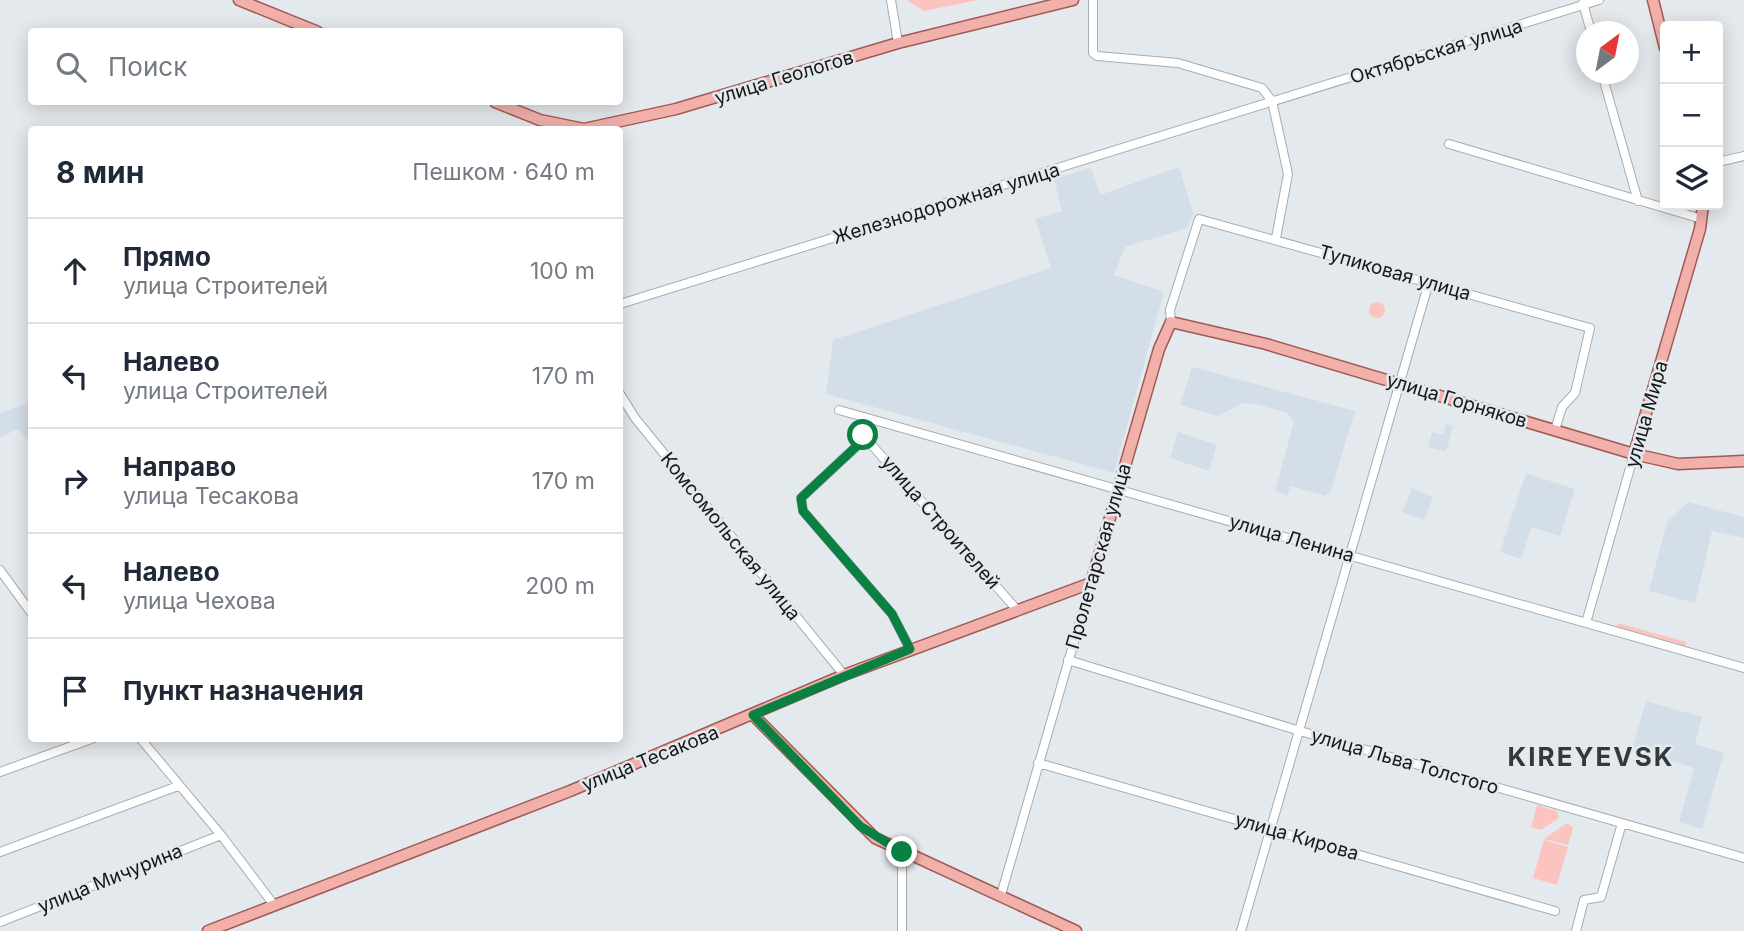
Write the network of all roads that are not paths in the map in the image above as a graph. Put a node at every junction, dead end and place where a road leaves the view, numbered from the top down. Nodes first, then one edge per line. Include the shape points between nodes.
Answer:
1 (239, 0) edge
2 (891, 0) edge
3 (1073, 0) edge
4 (1093, 0) edge
5 (1599, 0) edge
6 (1653, 0) edge
7 (1583, 3) edge
8 (1588, 21) edge
9 (308, 28) edge
10 (1660, 28) edge
11 (898, 43) junction
12 (1605, 84) edge
13 (1272, 102) junction
14 (502, 105) edge
15 (569, 126) edge
16 (597, 126) edge
17 (1449, 144) dead end
18 (1744, 156) edge
19 (1723, 161) edge
20 (1637, 201) junction
21 (1703, 210) edge
22 (1199, 219) joint
23 (1702, 219) junction
24 (1276, 238) junction
25 (1429, 282) junction
26 (623, 303) edge
27 (1171, 322) junction
28 (1401, 383) junction
29 (623, 399) edge
30 (839, 410) dead end
31 (868, 419) junction
32 (1555, 430) junction
33 (863, 435) junction
34 (1634, 454) junction
35 (1744, 461) edge
36 (1119, 488) junction
37 (1351, 555) junction
38 (0, 570) edge
39 (1091, 583) junction
40 (28, 608) edge
41 (1018, 611) junction
42 (1586, 623) junction
43 (910, 649) junction
44 (1068, 660) junction
45 (1744, 668) edge
46 (844, 675) junction
47 (753, 715) junction
48 (1300, 731) junction
49 (83, 742) edge
50 (143, 742) edge
51 (1038, 763) junction
52 (0, 772) edge
53 (178, 786) junction
54 (1622, 823) junction
55 (1272, 828) junction
56 (221, 835) junction
57 (0, 852) edge
58 (902, 852) junction
59 (1744, 858) edge
60 (1001, 895) junction
61 (274, 905) junction
62 (1555, 911) dead end
63 (0, 922) edge
64 (208, 931) edge
65 (902, 931) edge
66 (1076, 931) edge
67 (1241, 931) edge
68 (1576, 931) edge

1 - 9 main road
2 - 11 street
3 - 11 main road, улица Геологов
4 - 13 street via 1093,52 1097,56 1178,63 1262,88
5 - 7 street, Октябрьская улица
6 - 10 main road
7 - 8 street
7 - 13 street, Октябрьская улица
11 - 16 main road, улица Геологов via 676,109
12 - 20 street
13 - 24 street via 1288,174
13 - 26 street, Железнодорожная улица
14 - 15 main road, улица Геологов
17 - 20 street
18 - 19 street
20 - 23 street
21 - 23 main road, улица Мира
22 - 24 street, Тупиковая улица
22 - 27 street, Пролетарская улица via 1170,310
23 - 34 main road, улица Мира
24 - 25 street, Тупиковая улица
25 - 28 street
25 - 32 street, Тупиковая улица via 1590,328 1575,393 1562,407
27 - 28 main road, улица Горняков
27 - 36 main road, Пролетарская улица
28 - 32 main road, улица Горняков
28 - 37 street
29 - 46 street, Комсомольская улица
30 - 31 street, улица Ленина
31 - 33 street, улица Строителей
31 - 36 street, улица Ленина
32 - 34 main road, улица Горняков
33 - 41 street, улица Строителей
33 - 43 street, улица Строителей via 801,498 803,511 892,614
34 - 35 main road, улица Горняков via 1678,464
34 - 42 street, улица Мира
36 - 37 street, улица Ленина
36 - 39 main road, Пролетарская улица
37 - 42 street, улица Ленина
37 - 48 street
38 - 40 street
39 - 41 main road, улица Тесакова
39 - 44 street, Пролетарская улица
41 - 43 main road, улица Тесакова
42 - 45 street, улица Ленина
43 - 46 main road, улица Тесакова
44 - 48 street, улица Льва Толстого
44 - 51 street, Пролетарская улица
46 - 47 main road, улица Тесакова
47 - 58 main road via 860,826
47 - 61 main road, улица Тесакова
48 - 54 street, улица Льва Толстого
48 - 55 street
49 - 52 street
50 - 53 street
51 - 55 street, улица Кирова
51 - 60 street, Пролетарская улица
53 - 56 street
53 - 57 street
54 - 59 street, улица Льва Толстого
54 - 68 street via 1601,897 1584,900
55 - 62 street, улица Кирова
55 - 67 street
56 - 61 street
56 - 63 street, улица Мичурина
58 - 60 main road
58 - 65 street
60 - 66 main road
61 - 64 main road, улица Тесакова

